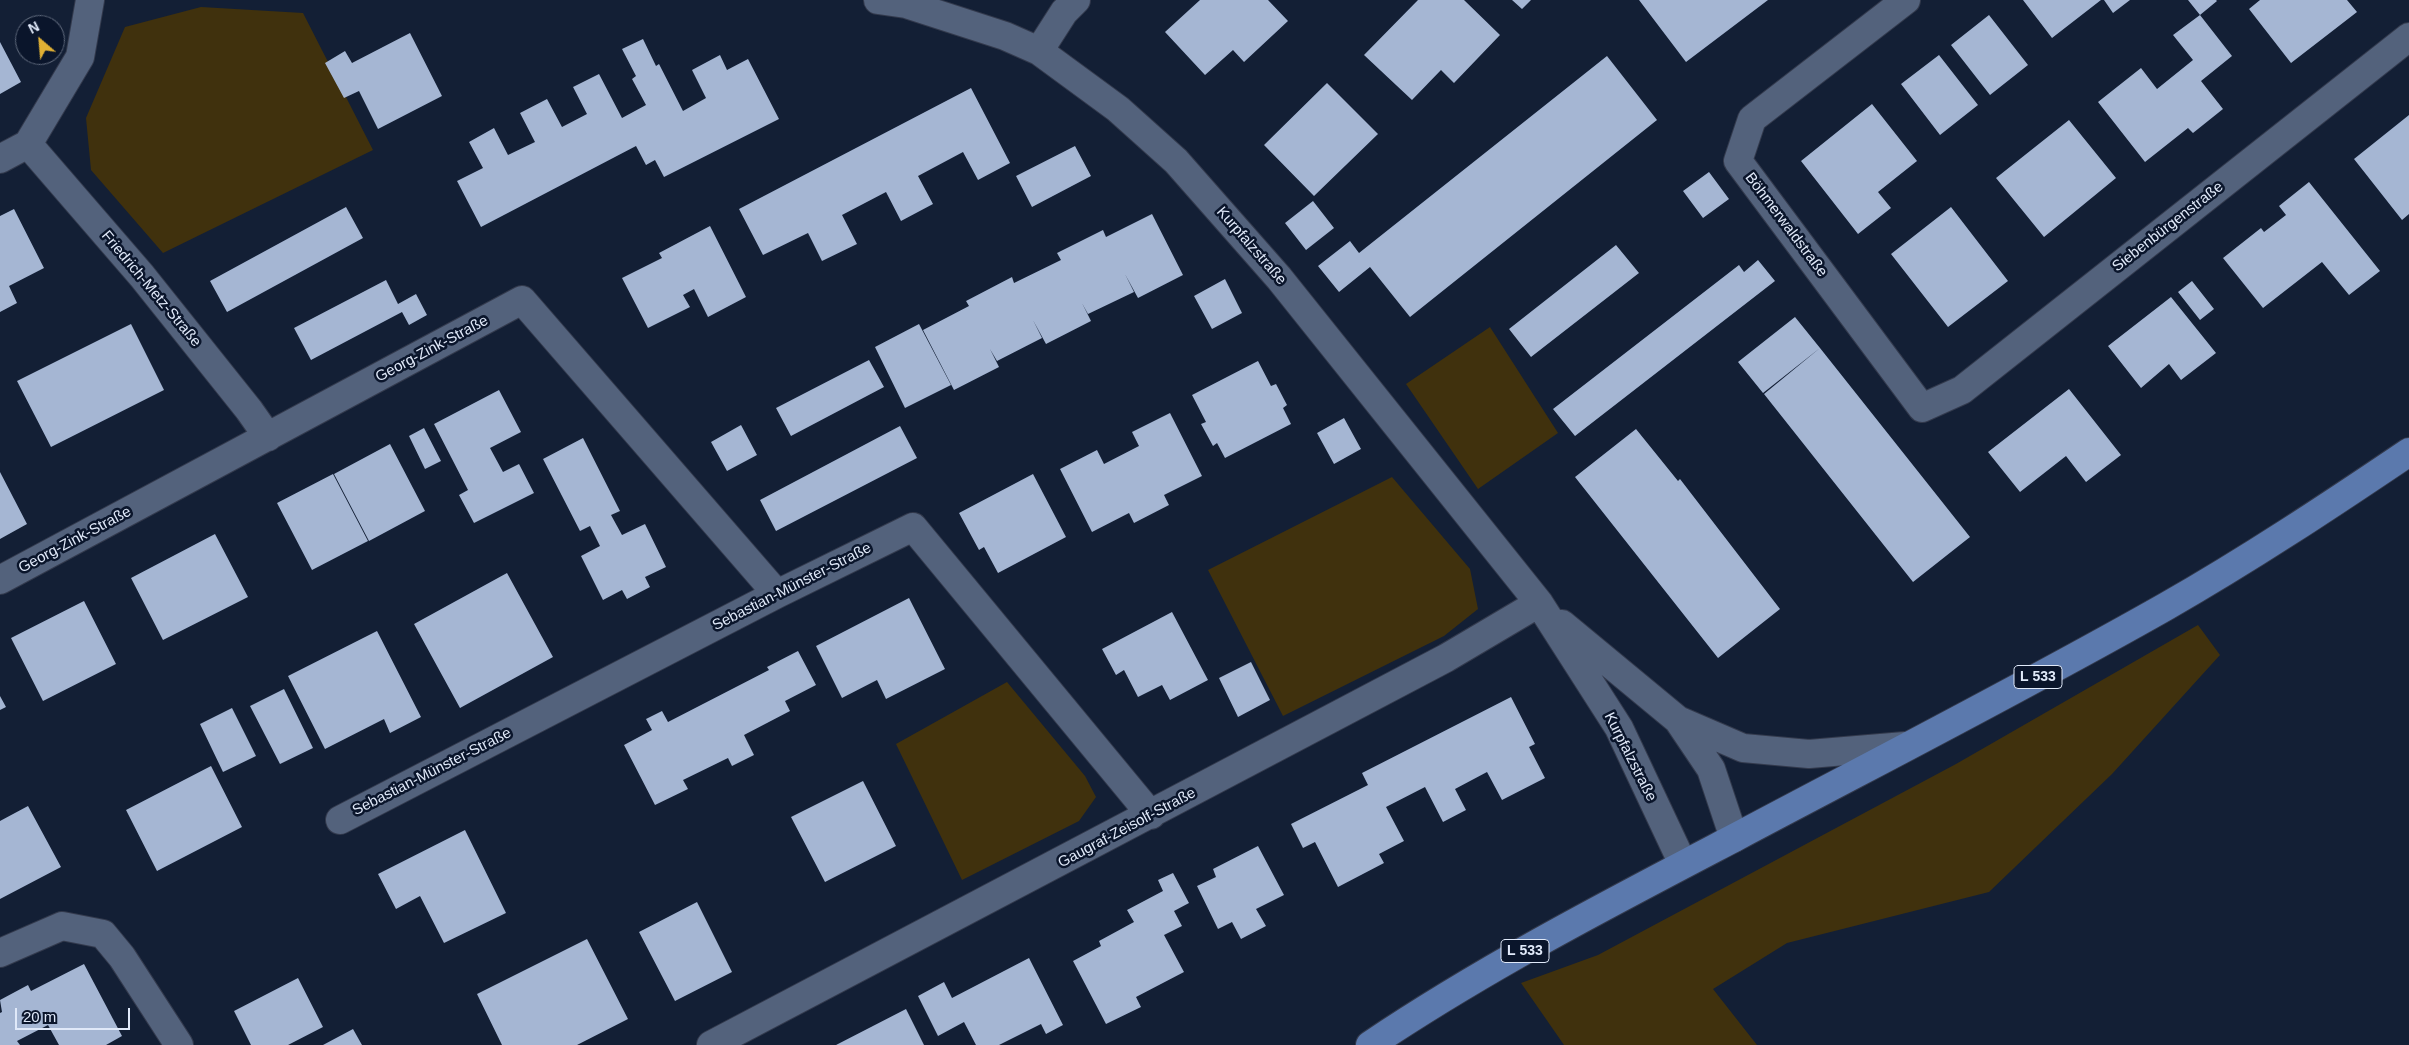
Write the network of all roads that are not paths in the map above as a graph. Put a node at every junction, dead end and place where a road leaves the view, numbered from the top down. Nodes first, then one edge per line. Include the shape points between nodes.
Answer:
1 (90, 0) edge
2 (878, 0) edge
3 (1076, 0) edge
4 (1906, 0) edge
5 (2409, 36) edge
6 (1039, 51) junction
7 (28, 144) junction
8 (0, 159) edge
9 (1922, 408) joint
10 (268, 437) junction
11 (2409, 452) edge
12 (0, 580) edge
13 (777, 594) junction
14 (1538, 603) junction
15 (1678, 720) junction
16 (1905, 746) junction
17 (1152, 815) junction
18 (340, 820) dead end
19 (1734, 838) junction
20 (1683, 864) junction
21 (0, 953) edge
22 (179, 1045) edge
23 (710, 1045) edge
24 (1370, 1045) edge

1 - 7 street via 80,57
2 - 6 street, Kurpfalzstraße via 906,4 1005,36
3 - 6 street via 1064,12
4 - 9 street, Böhmerwaldstraße via 1752,119 1738,161
5 - 9 street, Siebenbürgenstraße via 1962,390
6 - 14 street, Kurpfalzstraße via 1118,109 1176,161 1279,278
7 - 8 street
7 - 10 street, Friedrich-Metz-Straße via 142,276
10 - 12 street, Georg-Zink-Straße
10 - 13 street, Georg-Zink-Straße via 522,300
11 - 16 main road, L 533 via 2335,502 2168,605
13 - 17 street, Sebastian-Münster-Straße via 913,527
13 - 18 street, Sebastian-Münster-Straße
14 - 15 street, Kurpfalzstraße
14 - 17 street, Gaugraf-Zeisolf-Straße via 1446,658
14 - 20 street, Kurpfalzstraße via 1619,728
15 - 16 street, Kurpfalzstraße via 1743,748 1809,754
15 - 19 street, Kurpfalzstraße via 1711,769
16 - 19 main road, L 533
17 - 23 street, Gaugraf-Zeisolf-Straße
19 - 20 main road, L 533
20 - 24 main road, L 533 via 1542,942
21 - 22 street via 62,926 104,934

